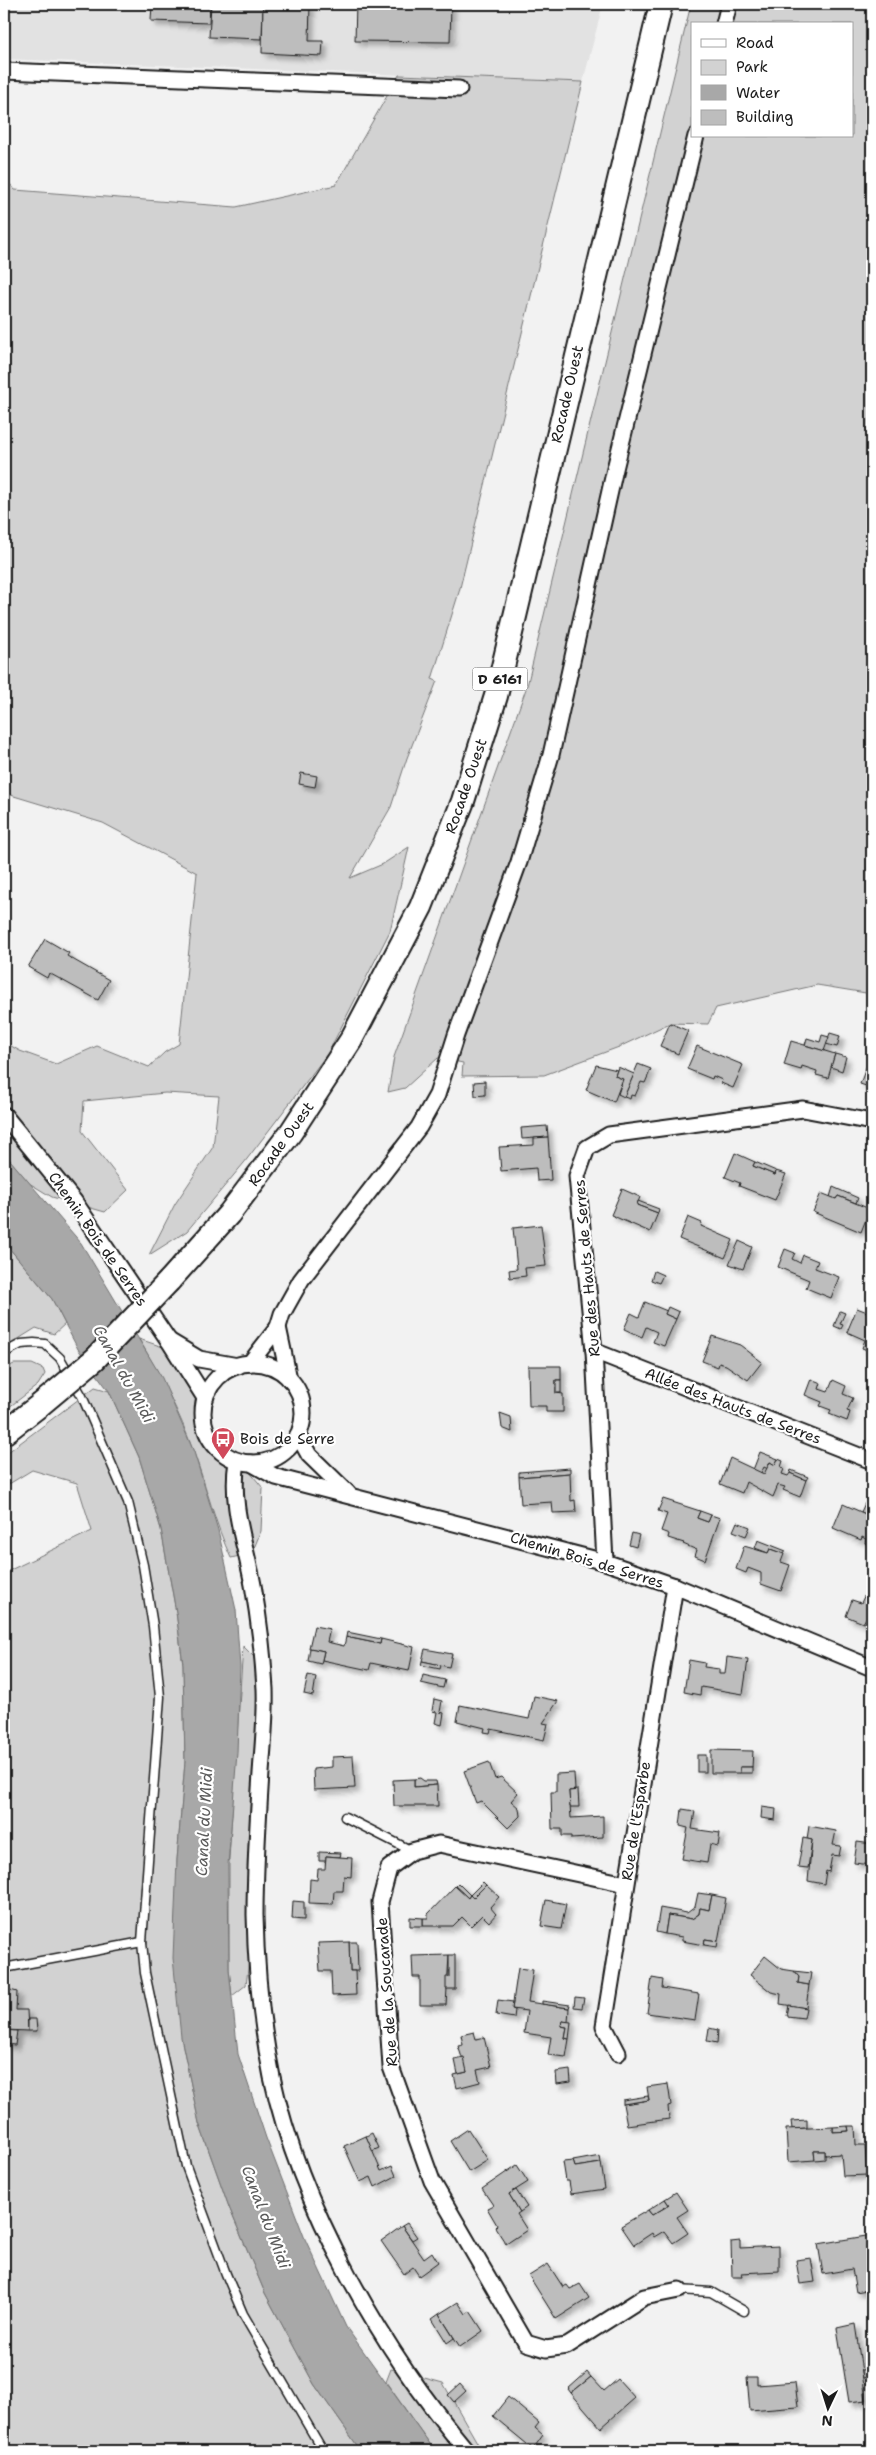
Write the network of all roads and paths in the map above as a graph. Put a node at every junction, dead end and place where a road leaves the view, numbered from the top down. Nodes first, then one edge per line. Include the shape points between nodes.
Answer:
1 (661, 4) edge
2 (728, 4) edge
3 (724, 22) edge
4 (4, 71) edge
5 (459, 89) dead end
6 (696, 138) edge
7 (4, 1115) edge
8 (872, 1122) edge
9 (278, 1327) junction
10 (169, 1341) junction
11 (594, 1351) junction
12 (4, 1353) edge
13 (244, 1365) junction
14 (289, 1379) junction
15 (205, 1398) junction
16 (4, 1433) edge
17 (298, 1435) junction
18 (872, 1460) edge
19 (244, 1462) junction
20 (349, 1494) junction
21 (605, 1562) junction
22 (676, 1586) junction
23 (872, 1668) edge
24 (344, 1817) dead end
25 (412, 1851) junction
26 (626, 1884) junction
27 (142, 1942) junction
28 (4, 1968) edge
29 (618, 2053) dead end
30 (679, 2290) joint
31 (744, 2311) dead end
32 (323, 2451) edge
33 (467, 2451) edge

1 - 16 main road, Rocade Ouest / D 6161, bridge via 496,696 463,801 421,907 351,1040 296,1125 229,1214 95,1359
2 - 3 street
4 - 5 street
6 - 9 street via 614,473 551,755 519,862 437,1095 419,1127 301,1280
7 - 10 street, Chemin Bois de Serres via 74,1201
8 - 11 street, Rue des Hauts de Serres via 803,1109 609,1135 588,1148 577,1176
9 - 13 street
9 - 14 street
10 - 13 street, Chemin Bois de Serres via 199,1360
10 - 15 street, Chemin Bois de Serres
11 - 18 street, Allée des Hauts de Serres
11 - 21 street, Rue des Hauts de Serres
12 - 27 lane via 21,1344 34,1342 45,1344 60,1358 82,1396 128,1502 143,1565 160,1697
13 - 14 street via 263,1364 277,1369
13 - 15 street via 218,1378
14 - 17 street via 298,1391 302,1405
15 - 19 street via 205,1429 212,1442 223,1454
17 - 19 street via 279,1456 265,1462
17 - 20 street, Chemin Bois de Serres via 309,1455
19 - 20 street, Chemin Bois de Serres via 276,1477
19 - 33 street via 235,1502 253,1584 262,1646 265,1708 255,1915 258,1996 272,2078 296,2156 343,2265 392,2349 440,2419
20 - 21 street, Chemin Bois de Serres
21 - 22 street, Chemin Bois de Serres
22 - 23 street, Chemin Bois de Serres
22 - 26 street, Rue de l'Esparbe
24 - 25 lane
25 - 26 street, Rue de la Soucarade via 439,1844
25 - 30 street, Rue de la Soucarade via 389,1868 380,1902 390,2067 432,2181 526,2343 546,2349 567,2346 644,2297
26 - 29 street, Rue de l'Esparbe via 604,2026
27 - 28 lane
27 - 32 lane via 145,1973 186,2166 243,2314
30 - 31 lane via 711,2292

